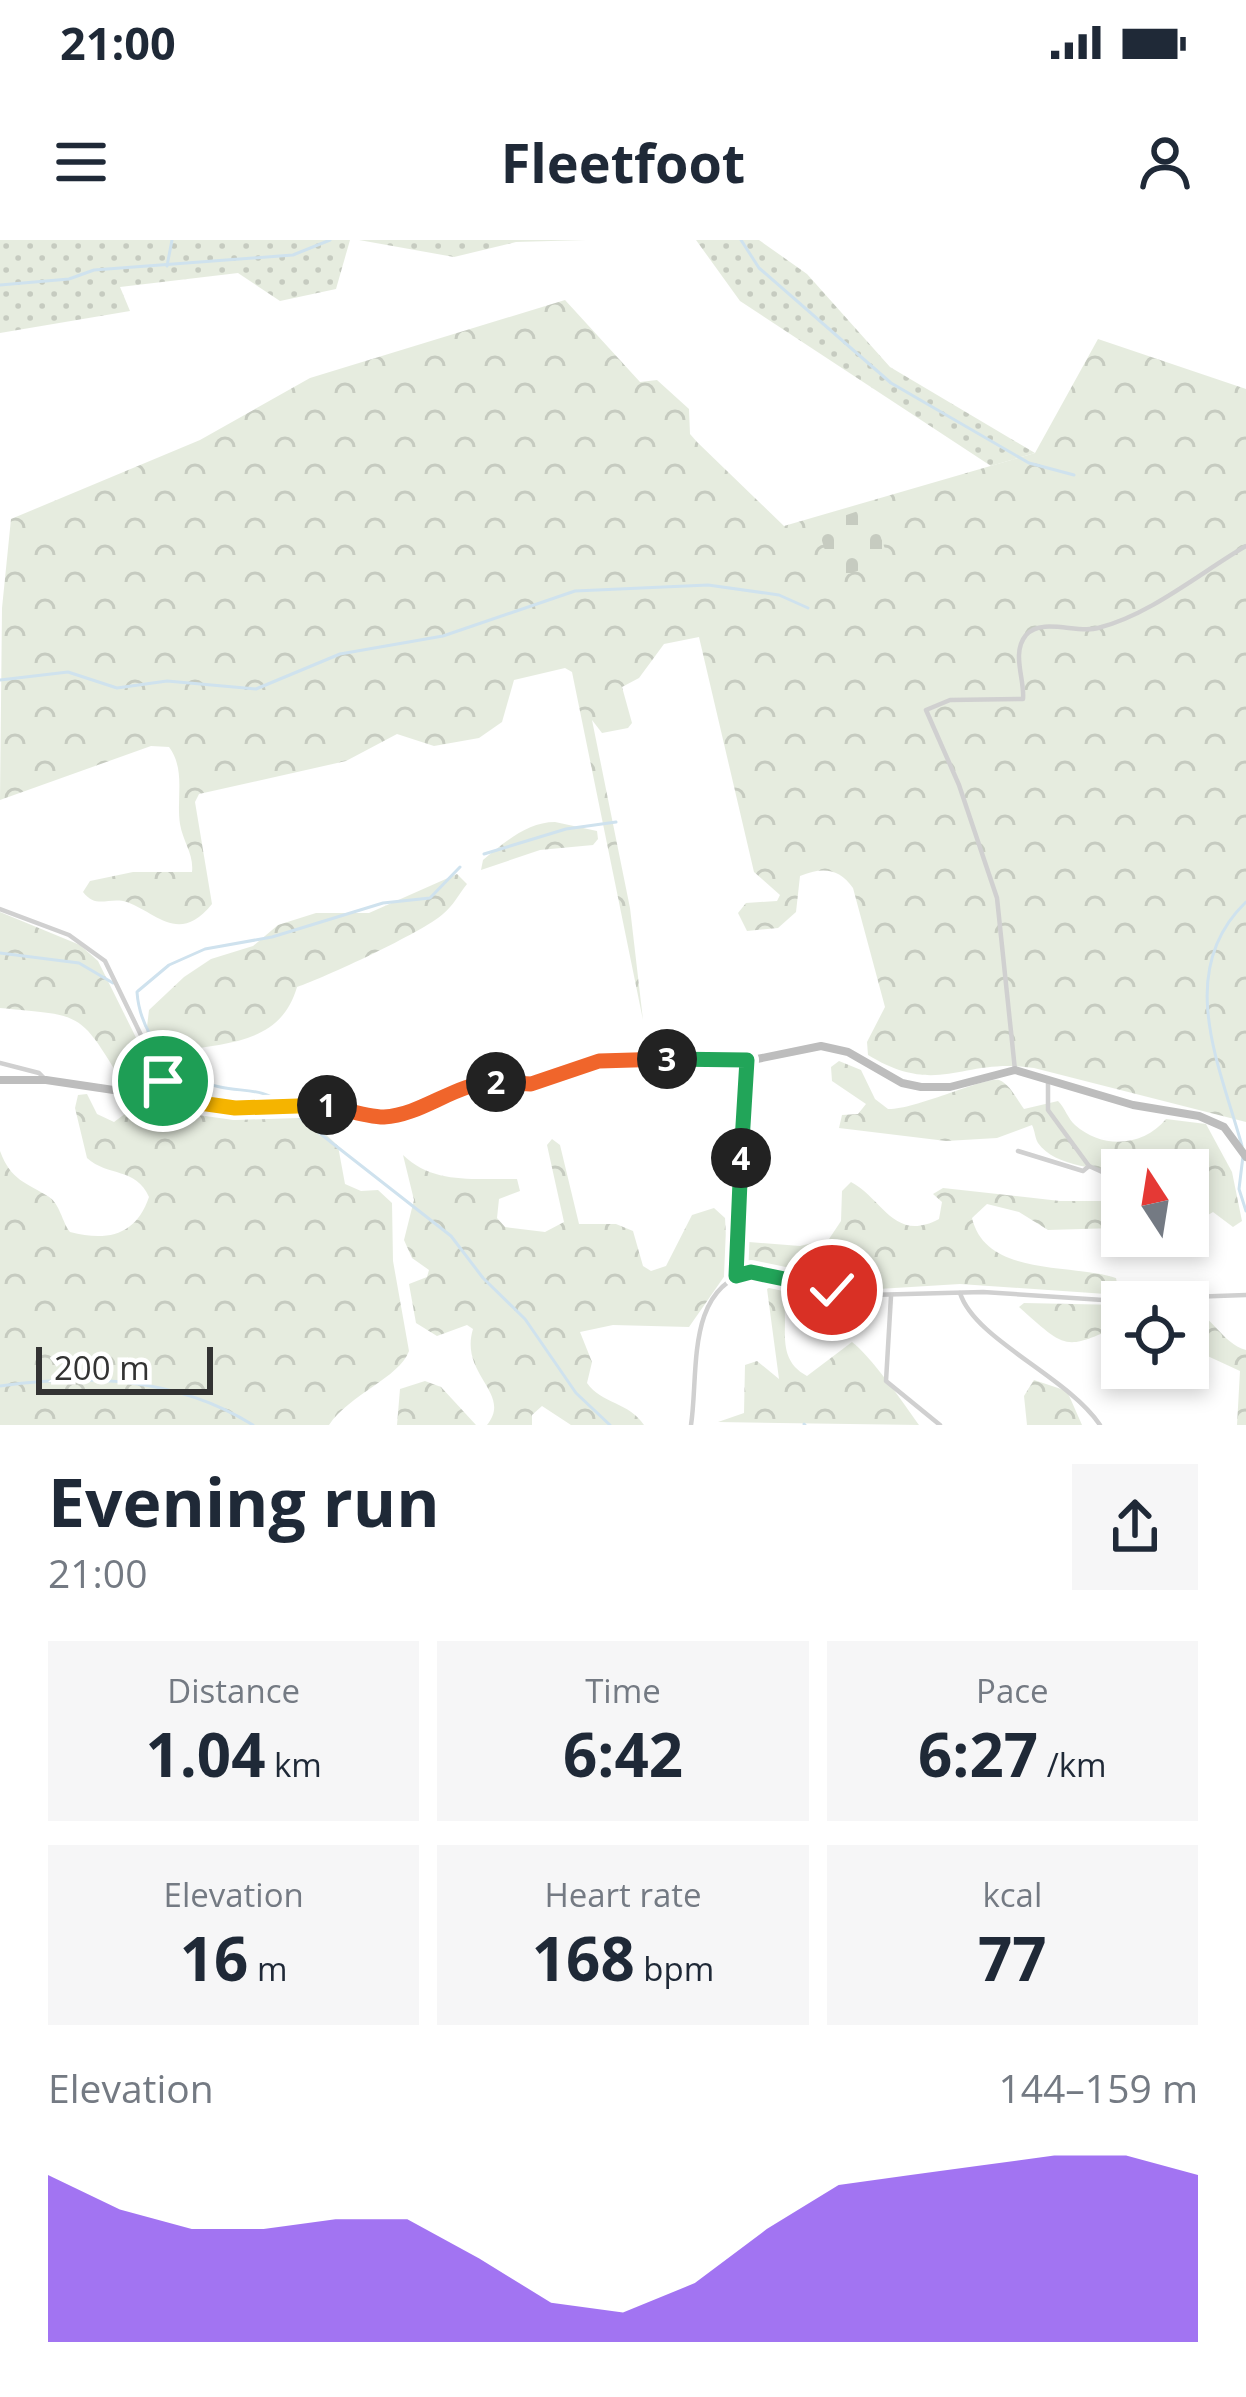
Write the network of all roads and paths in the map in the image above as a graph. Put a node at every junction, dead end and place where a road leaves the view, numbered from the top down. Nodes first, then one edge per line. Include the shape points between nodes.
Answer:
1 (1246, 546) edge
2 (0, 909) edge
3 (747, 1060) junction
4 (0, 1063) edge
5 (1015, 1070) junction
6 (1048, 1078) junction
7 (0, 1080) edge
8 (46, 1080) junction
9 (172, 1099) junction
10 (1018, 1151) dead end
11 (1246, 1157) edge
12 (1088, 1166) junction
13 (1101, 1172) edge
14 (736, 1276) junction
15 (960, 1293) junction
16 (1246, 1295) edge
17 (891, 1296) junction
18 (691, 1425) edge
19 (940, 1425) edge
20 (1100, 1425) edge

1 - 5 street via 1114,622 1029,633 1023,699 950,700 926,710 997,898
2 - 9 street via 69,935 105,962
3 - 5 street via 835,1047 902,1083 934,1088
3 - 9 street via 599,1061 549,1082 472,1083 379,1117 313,1103 235,1108
3 - 14 street
4 - 8 street
5 - 6 street
6 - 11 street via 1213,1121
6 - 12 street via 1048,1110
7 - 8 street
8 - 9 street
10 - 12 street
12 - 13 street
14 - 17 street
14 - 18 street via 698,1331
15 - 16 street
15 - 17 street
15 - 20 street via 990,1332 1062,1382
17 - 19 street via 886,1381

